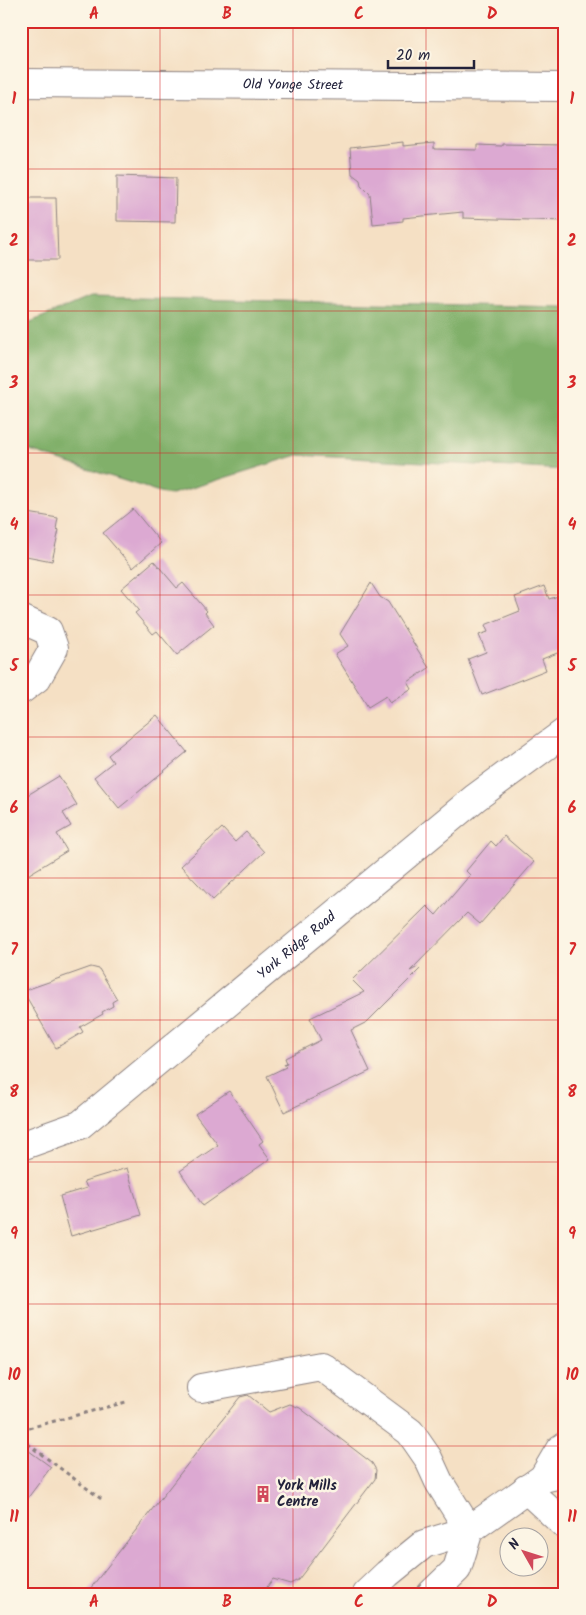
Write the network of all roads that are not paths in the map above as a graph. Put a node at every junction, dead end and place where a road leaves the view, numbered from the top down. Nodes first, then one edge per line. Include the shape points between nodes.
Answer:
1 (21, 83) edge
2 (565, 87) edge
3 (21, 619) edge
4 (21, 690) edge
5 (565, 732) edge
6 (21, 1146) edge
7 (201, 1388) dead end
8 (565, 1446) edge
9 (545, 1480) edge
10 (565, 1525) edge
11 (469, 1530) junction
12 (366, 1594) edge
13 (431, 1594) edge

1 - 2 street, Old Yonge Street
3 - 4 street via 48,631 54,648 37,678
5 - 6 street, York Ridge Road via 475,798 80,1125
7 - 11 street via 321,1366 410,1432
8 - 9 street via 560,1449
9 - 10 street
9 - 11 street
11 - 12 street via 424,1544
11 - 13 street via 457,1569

